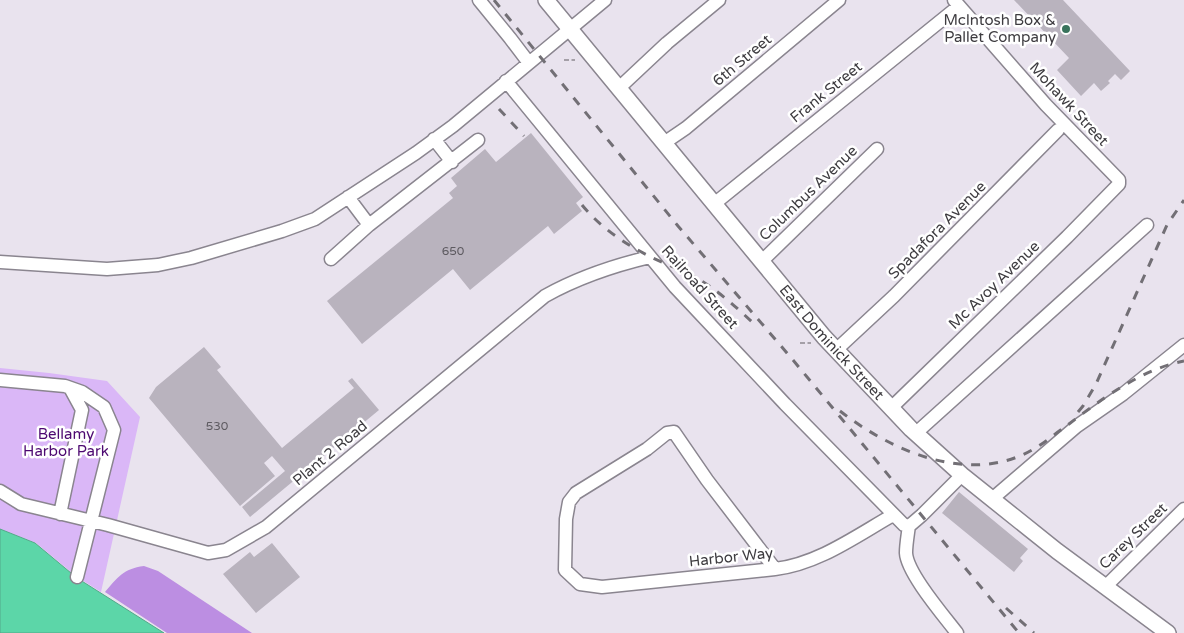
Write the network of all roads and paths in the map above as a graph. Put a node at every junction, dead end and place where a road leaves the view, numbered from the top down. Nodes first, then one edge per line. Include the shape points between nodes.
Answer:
1 (479, 0) edge
2 (546, 0) edge
3 (605, 0) edge
4 (719, 0) edge
5 (840, 0) edge
6 (957, 3) edge
7 (570, 29) junction
8 (564, 60) dead end
9 (575, 60) dead end
10 (529, 63) junction
11 (506, 81) junction
12 (619, 88) junction
13 (1058, 130) dead end
14 (434, 139) junction
15 (478, 140) dead end
16 (664, 143) junction
17 (877, 148) dead end
18 (452, 162) junction
19 (1119, 184) joint
20 (348, 197) junction
21 (714, 204) junction
22 (369, 225) junction
23 (1147, 225) dead end
24 (650, 257) junction
25 (331, 259) dead end
26 (762, 261) junction
27 (0, 262) edge
28 (800, 342) dead end
29 (811, 343) dead end
30 (1184, 345) edge
31 (836, 350) junction
32 (0, 383) edge
33 (70, 388) junction
34 (891, 408) junction
35 (916, 433) junction
36 (962, 474) junction
37 (0, 491) edge
38 (992, 499) junction
39 (1184, 509) edge
40 (60, 514) junction
41 (893, 515) junction
42 (90, 521) junction
43 (910, 525) junction
44 (775, 569) junction
45 (77, 578) dead end
46 (1104, 587) junction
47 (957, 633) edge
48 (1168, 633) edge

1 - 10 street
2 - 7 main road, East Dominick Street
3 - 7 street
4 - 12 street
5 - 16 street, 6th Street
6 - 19 street, Mohawk Street via 1046,105 1119,180
6 - 21 street, Frank Street
7 - 10 street
7 - 12 main road, East Dominick Street
8 - 9 path
10 - 11 street
11 - 14 street
11 - 24 street, Railroad Street
12 - 16 main road, East Dominick Street
13 - 31 street, Spadafora Avenue
14 - 18 street
14 - 20 street
15 - 18 street
16 - 21 main road, East Dominick Street
17 - 26 street, Columbus Avenue
18 - 22 street
19 - 34 street, Mc Avoy Avenue
20 - 22 street
20 - 27 street via 315,219 191,258 107,269
21 - 26 main road, East Dominick Street
22 - 25 street
23 - 35 street
24 - 41 street, Railroad Street via 701,315
24 - 42 street, Plant 2 Road via 615,265 545,296 266,527 226,550 208,553
26 - 31 main road, East Dominick Street
28 - 29 path
30 - 38 street via 1123,394 1076,426
31 - 34 main road, East Dominick Street
32 - 33 street
33 - 40 street via 82,410
33 - 42 street via 104,407 114,430
34 - 35 main road, East Dominick Street
35 - 36 main road, East Dominick Street
36 - 38 main road, East Dominick Street
36 - 43 street
37 - 40 street, Plant 2 Road via 21,504
38 - 46 main road, East Dominick Street
39 - 46 street, Carey Street
40 - 42 street, Plant 2 Road
41 - 43 street, Railroad Street via 904,525
41 - 44 street, Harbor Way via 803,563
42 - 45 street
43 - 47 street via 906,553 909,564
44 - 44 street, Harbor Way via 602,587 580,584 565,570 569,502 666,433 674,432
46 - 48 main road, East Dominick Street

